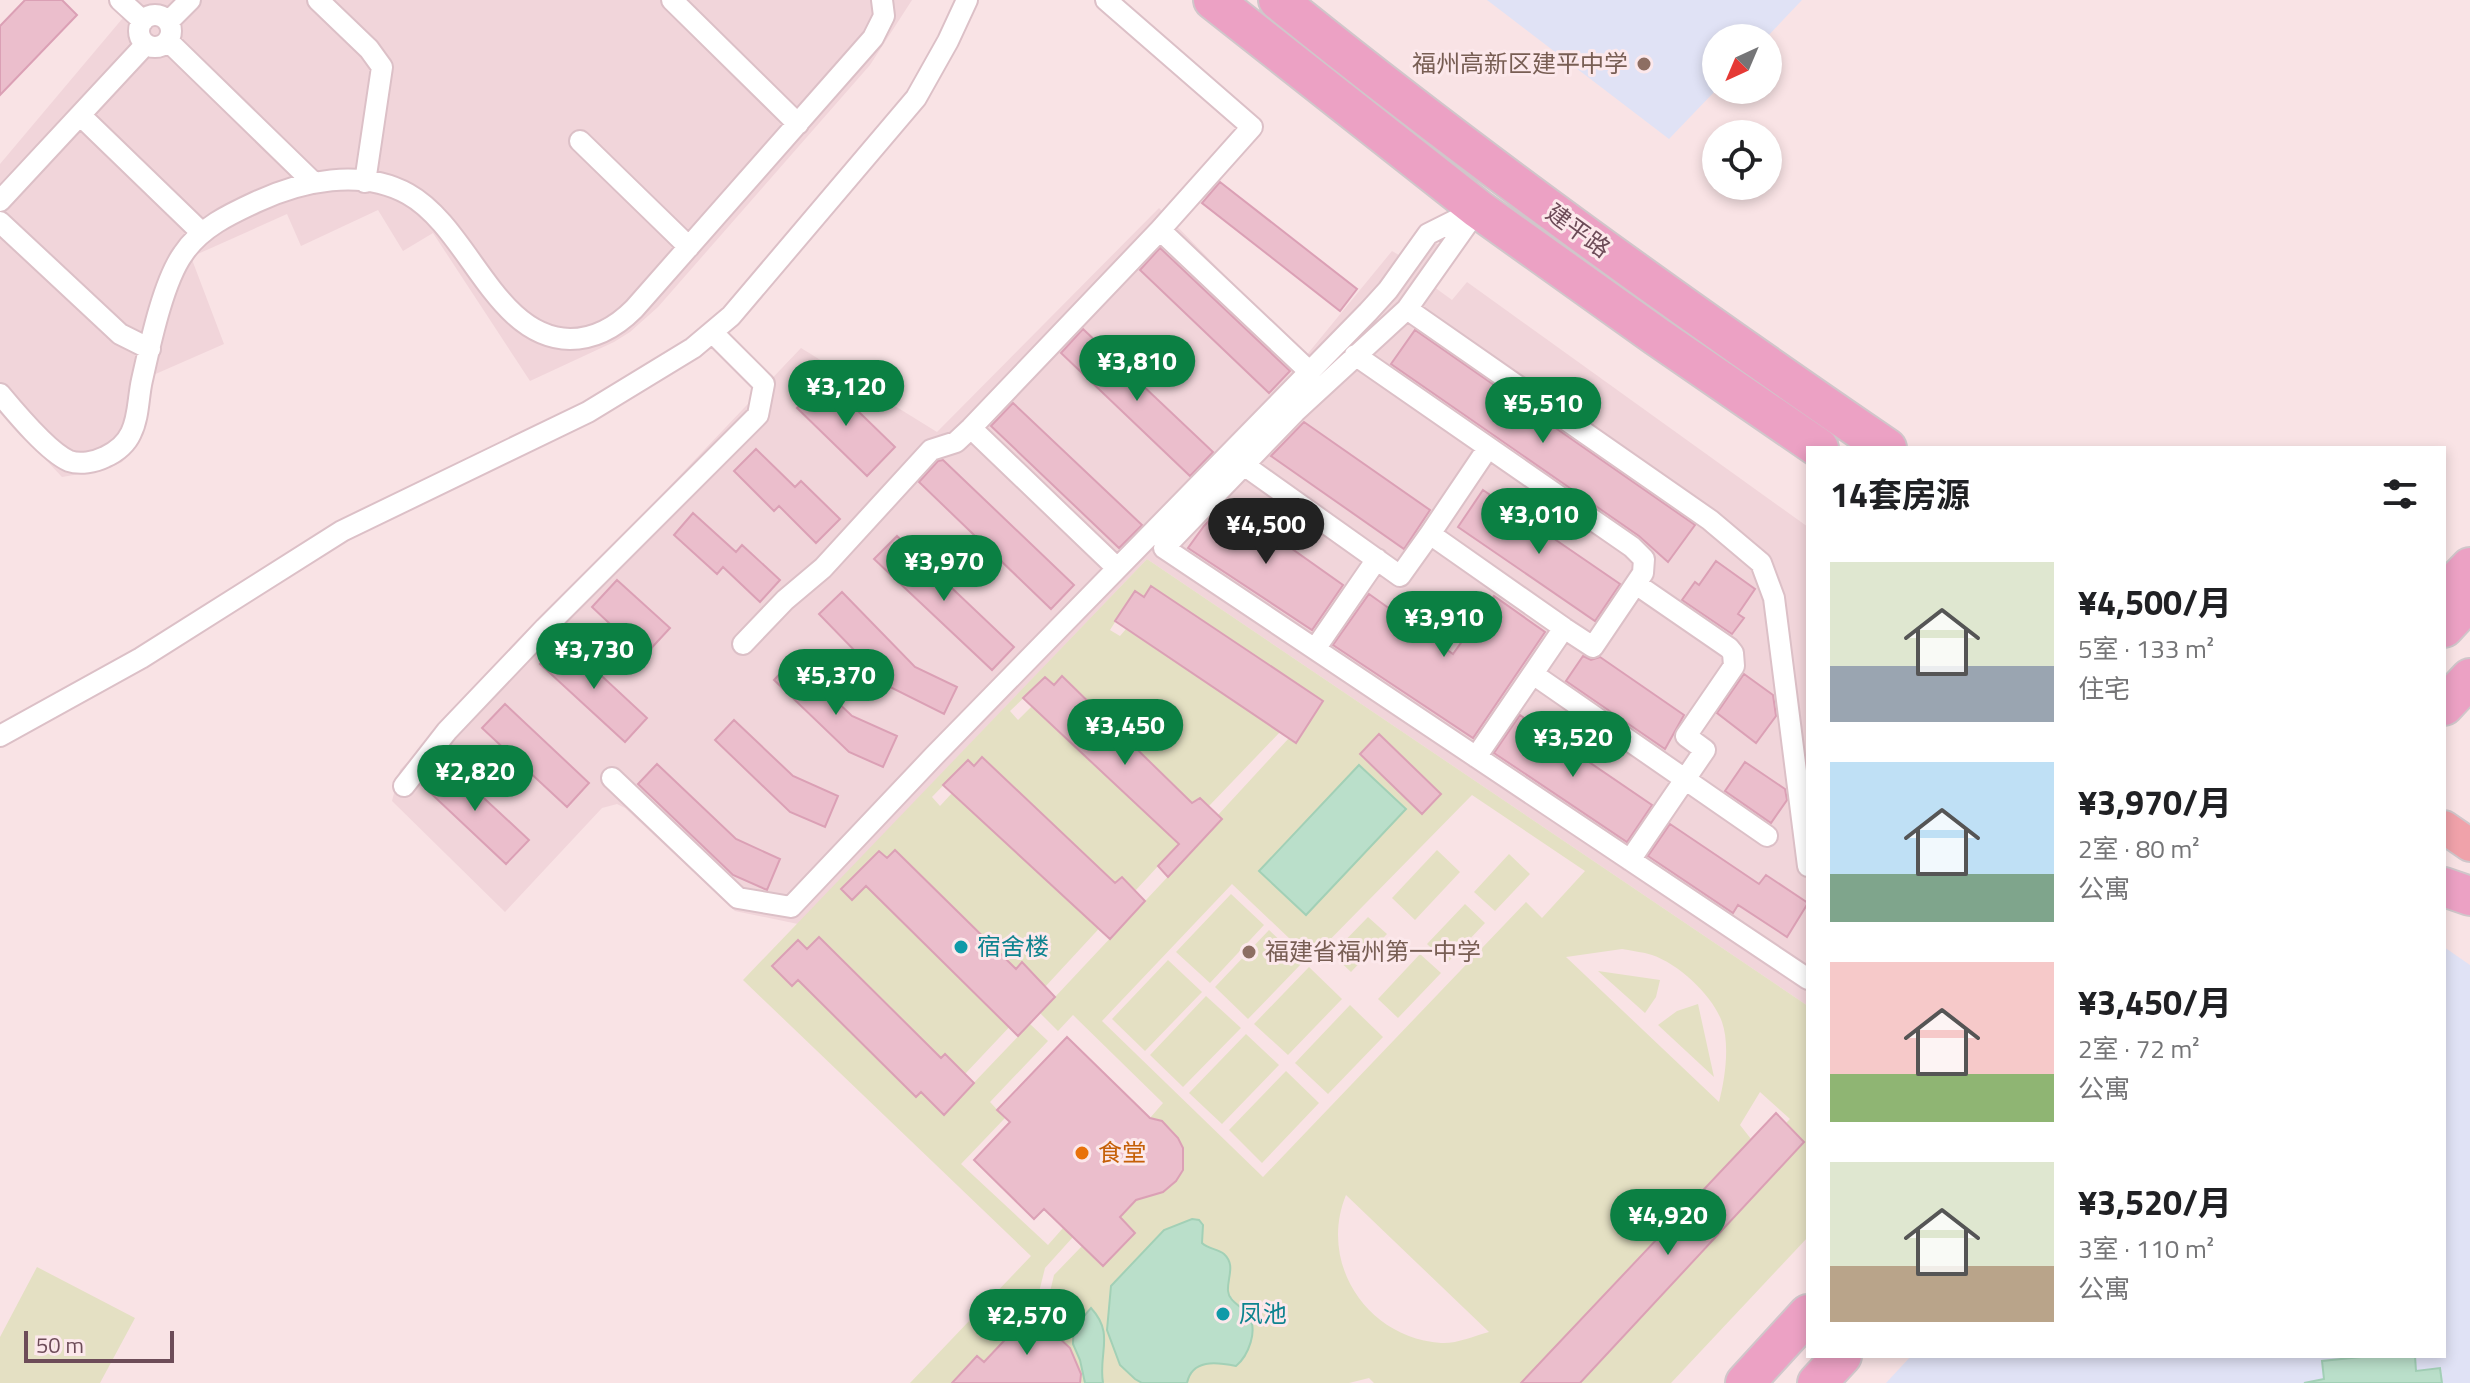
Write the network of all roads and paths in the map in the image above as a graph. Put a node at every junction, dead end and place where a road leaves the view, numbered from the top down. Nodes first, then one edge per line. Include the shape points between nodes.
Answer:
1 (120, 0) edge
2 (190, 0) edge
3 (318, 0) edge
4 (672, 0) edge
5 (882, 0) edge
6 (967, 0) edge
7 (1106, 0) edge
8 (1213, 0) edge
9 (1278, 0) edge
10 (143, 21) junction
11 (168, 31) junction
12 (146, 44) junction
13 (80, 115) junction
14 (798, 124) junction
15 (580, 141) dead end
16 (365, 182) junction
17 (314, 183) junction
18 (0, 201) edge
19 (1478, 209) junction
20 (0, 222) edge
21 (1160, 230) junction
22 (202, 233) junction
23 (689, 247) junction
24 (1407, 309) junction
25 (713, 333) junction
26 (150, 349) junction
27 (1355, 355) junction
28 (1310, 372) junction
29 (0, 394) edge
30 (971, 428) junction
31 (1816, 446) edge
32 (1884, 446) edge
33 (1488, 448) junction
34 (1244, 465) junction
35 (1430, 534) junction
36 (1377, 559) junction
37 (2470, 567) edge
38 (1117, 568) junction
39 (1636, 584) junction
40 (2446, 592) edge
41 (2470, 600) edge
42 (2446, 626) edge
43 (1564, 628) junction
44 (743, 644) dead end
45 (1315, 649) junction
46 (1533, 674) junction
47 (2470, 678) edge
48 (2446, 704) edge
49 (0, 736) edge
50 (1476, 757) junction
51 (612, 778) dead end
52 (1685, 780) junction
53 (404, 786) dead end
54 (2446, 828) edge
55 (1767, 836) dead end
56 (2470, 845) edge
57 (1806, 850) edge
58 (1630, 860) junction
59 (2446, 872) edge
60 (2446, 888) edge
61 (2470, 888) edge
62 (2470, 896) edge
63 (1806, 978) edge
64 (1806, 1316) edge
65 (1840, 1358) edge
66 (1745, 1383) edge
67 (1817, 1383) edge

1 - 10 street
2 - 11 street
3 - 16 street via 382,67
4 - 14 street
5 - 14 street via 884,16 873,38
6 - 25 street via 916,98
7 - 21 street via 1252,127
8 - 19 highway, 建平路
9 - 32 highway, 建平路 via 1500,174
10 - 11 street via 155,15
10 - 12 street via 139,32
11 - 12 street via 159,46
11 - 17 street
12 - 13 street
13 - 18 street
13 - 22 street
14 - 23 street
15 - 23 street
16 - 17 street
16 - 23 street via 418,201 513,313 530,327 562,338 584,338 618,324
17 - 22 street via 269,196
19 - 24 street
19 - 28 street via 1428,234 1388,290
19 - 31 highway, 建平路
20 - 26 street via 120,334
21 - 28 street
21 - 30 street
22 - 26 street via 176,265
24 - 27 street
24 - 57 street via 1710,520 1761,563 1774,598
25 - 49 street via 588,412 331,537 141,658
25 - 53 street via 764,384 758,415 481,694
26 - 29 street via 131,433 119,449 101,459 79,463 63,457
27 - 33 street
27 - 34 street
28 - 38 street
30 - 38 street
30 - 44 street via 956,442 931,450 823,568
33 - 35 street
33 - 39 street via 1639,553 1645,567
34 - 36 street
34 - 45 street via 1164,548
35 - 36 street via 1400,576
35 - 43 street
36 - 45 street
37 - 40 highway
38 - 51 street via 791,907 738,898
39 - 43 street via 1593,647
39 - 52 street via 1729,648 1735,660 1686,736 1705,750
41 - 42 highway
43 - 46 street
45 - 50 street
46 - 50 street
46 - 52 street
47 - 48 highway
50 - 58 street
52 - 55 street
52 - 58 street
54 - 56 main road
58 - 63 street
59 - 61 main road
60 - 62 highway
64 - 66 highway
65 - 67 highway

